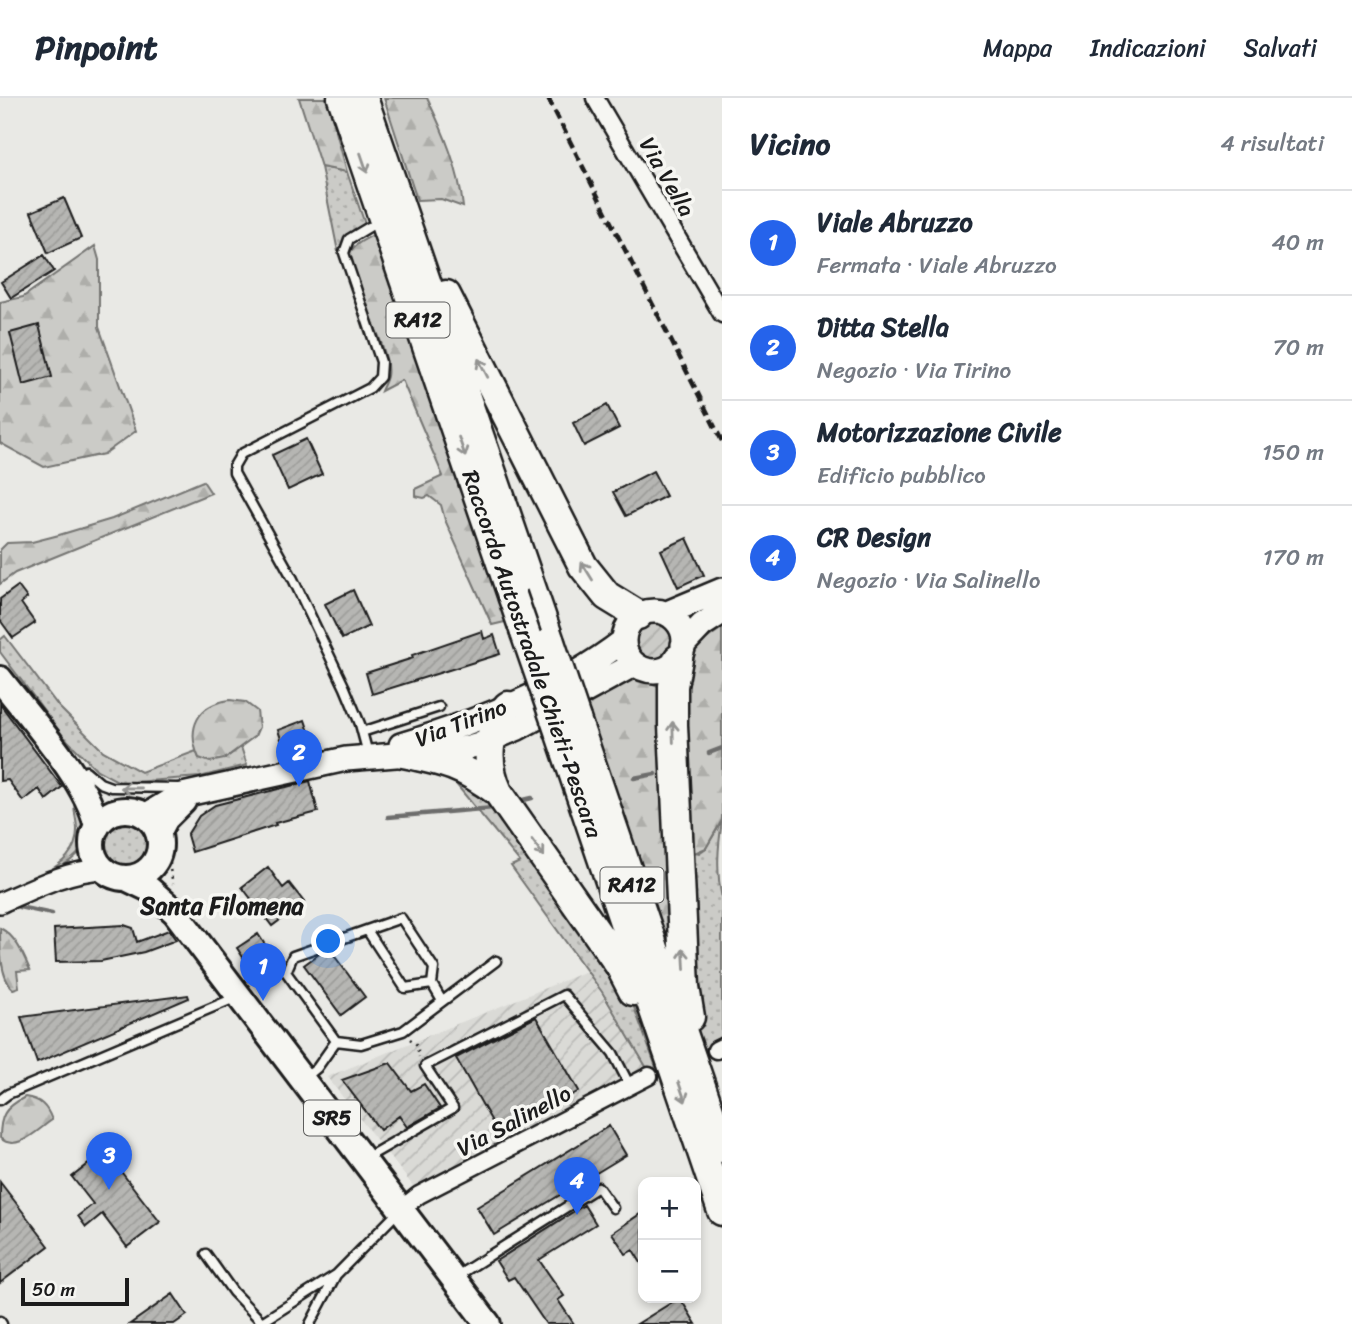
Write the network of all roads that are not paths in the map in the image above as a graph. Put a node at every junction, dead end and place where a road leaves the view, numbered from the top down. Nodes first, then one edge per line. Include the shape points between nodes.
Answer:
1 (342, 98) edge
2 (363, 98) edge
3 (595, 98) edge
4 (389, 173) junction
5 (369, 227) dead end
6 (722, 314) edge
7 (722, 590) edge
8 (722, 612) edge
9 (667, 613) junction
10 (638, 615) junction
11 (623, 641) junction
12 (681, 652) junction
13 (635, 664) junction
14 (0, 679) edge
15 (508, 706) junction
16 (439, 707) dead end
17 (568, 725) junction
18 (362, 732) junction
19 (491, 740) junction
20 (403, 753) junction
21 (368, 756) junction
22 (75, 778) junction
23 (195, 793) junction
24 (498, 793) junction
25 (119, 811) junction
26 (97, 827) junction
27 (157, 839) junction
28 (108, 867) junction
29 (175, 901) junction
30 (0, 904) edge
31 (367, 930) junction
32 (496, 961) dead end
33 (432, 984) junction
34 (240, 996) junction
35 (442, 1001) junction
36 (660, 1028) junction
37 (336, 1041) junction
38 (709, 1049) edge
39 (649, 1076) dead end
40 (303, 1079) junction
41 (630, 1086) junction
42 (0, 1100) edge
43 (722, 1148) edge
44 (364, 1160) junction
45 (612, 1208) dead end
46 (401, 1209) junction
47 (722, 1211) edge
48 (206, 1254) dead end
49 (336, 1275) junction
50 (454, 1278) junction
51 (310, 1324) edge
52 (488, 1324) edge

1 -> 17 highway, Raccordo Autostradale Chieti-Pescara / RA12, bridge via 512,595
2 - 4 highway, Raccordo Autostradale Chieti-Pescara / RA12
3 - 6 street, Via Vella
10 -> 4 highway via 607,596 583,566
4 - 17 highway, Raccordo Autostradale Chieti-Pescara / RA12, bridge via 550,642
5 - 18 lane via 349,239 344,253 381,362 377,382 241,454 234,466 237,481 293,579
7 - 9 main road
8 - 12 main road via 702,625
9 - 10 main road
9 - 12 main road via 680,626
10 - 11 main road via 630,621
11 - 13 main road
11 - 15 main road, Via Tirino via 598,660
12 - 13 main road via 662,670
38 -> 12 highway via 692,1026 686,1001 673,725 673,687
13 - 19 main road, Via Tirino
14 - 22 main road
15 - 19 highway
15 - 21 main road, Via Tirino
16 - 18 lane
17 - 36 highway, Raccordo Autostradale Chieti-Pescara / RA12
17 - 38 highway, Raccordo Autostradale Chieti-Pescara / RA12
18 - 21 lane
19 - 20 main road, Via Tirino via 458,750
19 - 24 highway via 488,761
20 - 21 main road, Via Tirino
20 - 24 highway via 462,768
21 - 23 main road, Via Tirino
23 -> 22 lane via 169,787 111,787 86,771
22 - 25 main road
22 - 26 main road
23 - 27 main road, Via Tirino via 178,796
24 -> 36 highway via 620,966 641,1010
25 - 26 main road
25 - 27 main road via 128,810
26 - 28 main road via 92,840
27 - 28 main road via 147,870 137,876
27 - 29 main road, SR5 via 161,884
28 - 29 main road, SR5
28 - 30 street via 64,875
29 - 34 main road, SR5
31 - 33 lane via 405,988
31 - 33 lane via 401,918 435,968
31 - 37 lane via 293,956 286,972
32 - 35 lane
33 - 35 lane
34 - 40 main road, SR5
34 - 42 lane
35 - 37 lane via 402,1031 361,1044
36 -> 47 highway, Raccordo Autostradale Chieti-Pescara / RA12
37 - 40 lane
38 - 43 highway, Raccordo Autostradale Chieti-Pescara / RA12
39 - 41 street, Via Salinello
40 - 44 main road, SR5
41 - 44 lane via 613,1054 564,995 425,1066 453,1108
41 - 46 street, Via Salinello via 419,1195
44 - 46 main road, SR5
45 - 50 lane via 598,1186
46 - 49 lane
46 - 50 main road, SR5 via 424,1247
48 - 49 lane via 262,1322
49 - 51 lane
50 - 52 main road, SR5

